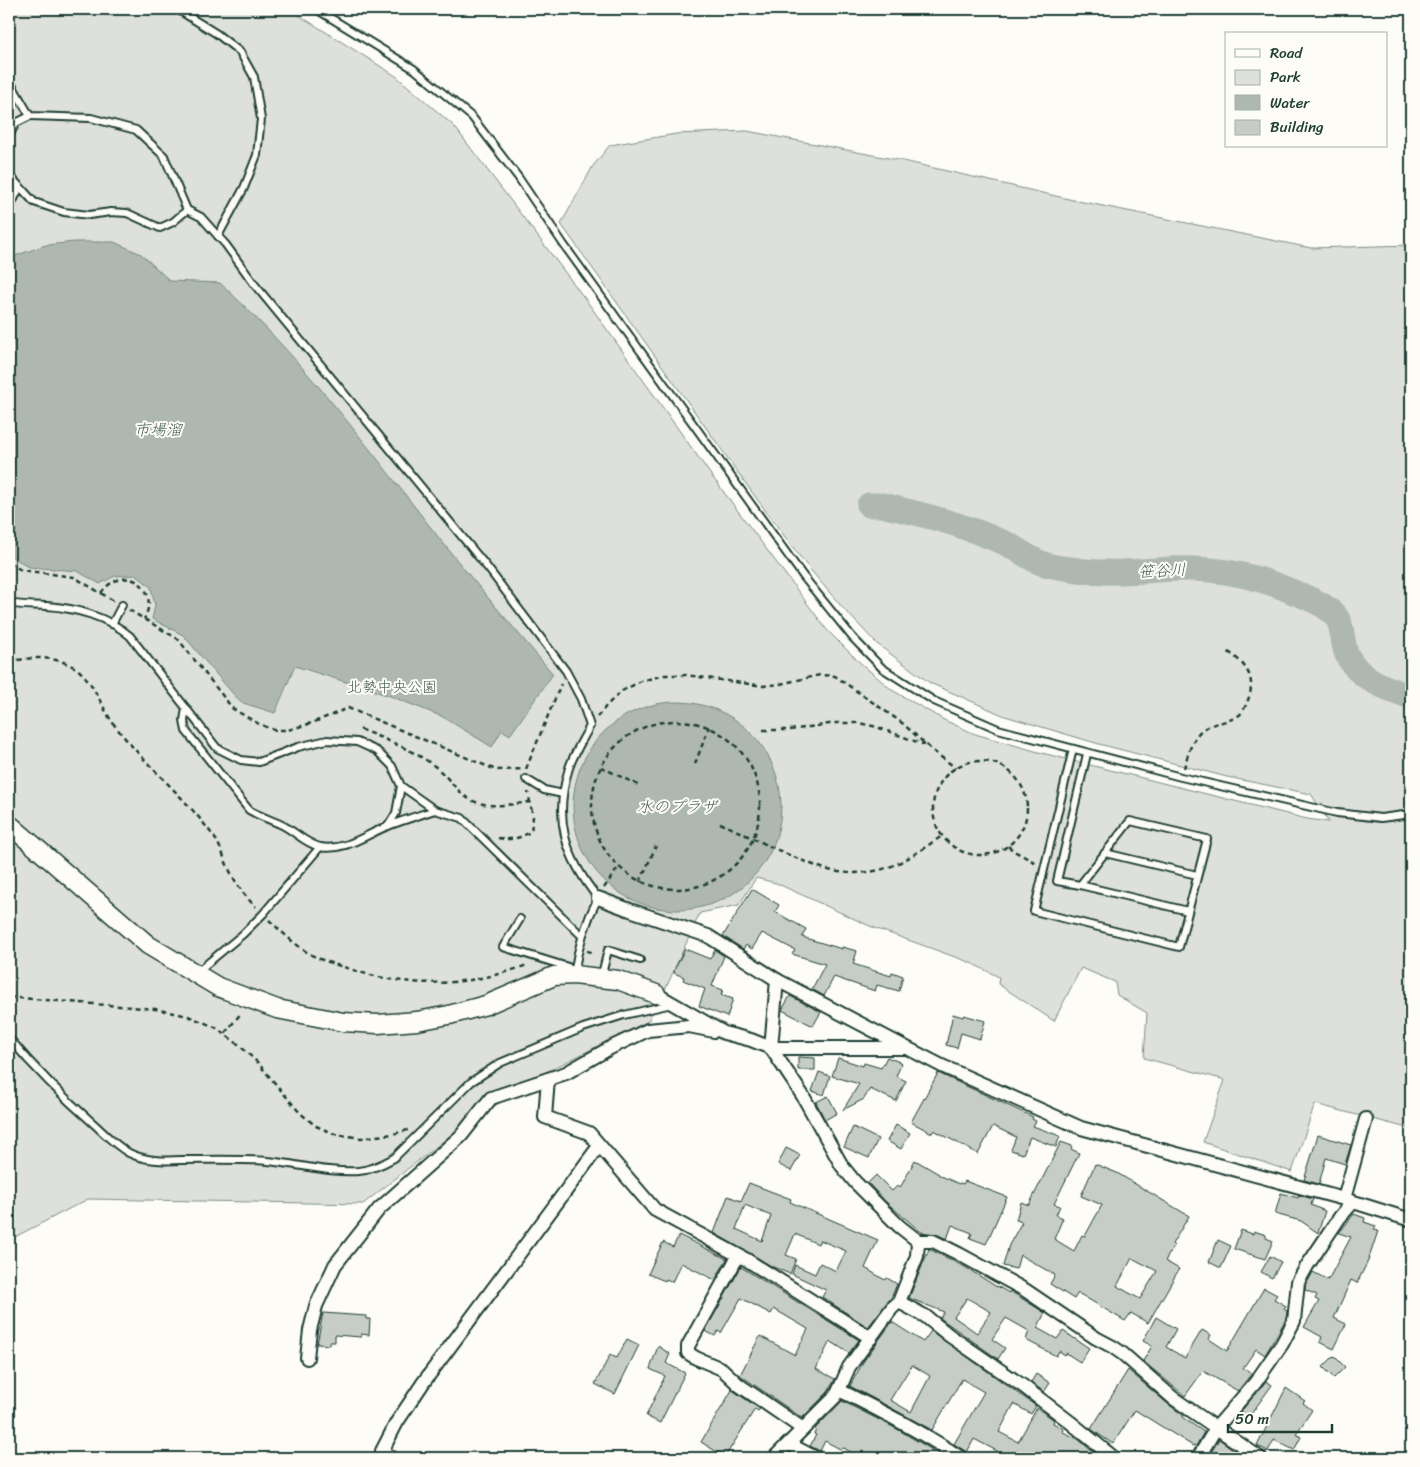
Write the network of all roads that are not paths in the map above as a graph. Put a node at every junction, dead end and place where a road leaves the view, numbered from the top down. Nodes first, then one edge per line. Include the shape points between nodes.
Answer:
1 (177, 9) edge
2 (316, 9) edge
3 (9, 80) edge
4 (30, 116) junction
5 (9, 136) edge
6 (9, 173) edge
7 (20, 187) junction
8 (9, 209) edge
9 (187, 210) junction
10 (218, 236) junction
11 (9, 603) edge
12 (122, 605) road end
13 (112, 624) junction
14 (186, 708) junction
15 (1073, 749) junction
16 (1087, 754) junction
17 (526, 779) road end
18 (401, 786) junction
19 (563, 794) junction
20 (436, 810) junction
21 (1411, 814) edge
22 (9, 824) edge
23 (388, 826) junction
24 (320, 847) junction
25 (1105, 853) junction
26 (1198, 875) junction
27 (1080, 885) junction
28 (598, 898) junction
29 (1188, 911) junction
30 (520, 919) dead end
31 (582, 936) junction
32 (640, 960) dead end
33 (194, 974) junction
34 (574, 975) junction
35 (601, 979) junction
36 (777, 980) junction
37 (656, 994) joint
38 (673, 1003) junction
39 (724, 1032) junction
40 (9, 1038) edge
41 (771, 1048) junction
42 (907, 1048) junction
43 (548, 1079) junction
44 (1366, 1119) dead end
45 (599, 1146) junction
46 (1349, 1200) junction
47 (1411, 1220) edge
48 (918, 1241) junction
49 (738, 1256) junction
50 (899, 1302) junction
51 (871, 1338) junction
52 (307, 1358) dead end
53 (839, 1390) junction
54 (1216, 1428) junction
55 (803, 1429) junction
56 (790, 1444) junction
57 (392, 1458) edge
58 (774, 1458) edge
59 (816, 1458) edge
60 (961, 1458) edge
61 (1114, 1458) edge
62 (1198, 1458) edge
63 (1260, 1458) edge

1 - 10 lane via 240,52 254,77 261,119 257,155 244,188
2 - 15 lane via 414,69 472,118 518,177 803,576 882,668 934,701 998,729
3 - 4 lane
4 - 5 lane via 16,124
4 - 9 lane via 92,118 136,130 164,156
6 - 7 lane
7 - 8 lane
7 - 9 lane via 34,202 64,212 89,215 127,213 160,228
9 - 10 lane via 201,217
10 - 19 lane via 487,568 566,671 581,698 590,726 570,766
11 - 13 lane via 75,610
12 - 13 lane
13 - 14 lane via 130,636
14 - 18 lane via 217,748 241,760 259,762 326,740 357,742 377,751 392,766
14 - 24 lane via 186,731 249,810
15 - 16 lane
15 - 29 lane via 1034,911 1179,947
16 - 21 lane via 1337,813 1381,818
16 - 27 lane via 1057,881
17 - 19 lane via 544,790
18 - 20 lane
18 - 23 lane via 396,813
19 - 28 lane via 562,824 566,844 573,862
20 - 23 lane
20 - 31 lane via 462,818
22 - 33 street via 148,945
23 - 24 lane via 338,847
24 - 33 lane via 263,914
25 - 26 lane
25 - 26 lane via 1130,822 1207,839
25 - 27 lane
26 - 29 lane
27 - 29 lane
28 - 31 lane
28 - 36 street via 708,936
30 - 34 lane via 503,947 568,967
31 - 34 lane
32 - 35 lane via 608,950
33 - 34 street via 218,987 277,1009 343,1022 378,1024 449,1015 486,1005 554,976
34 - 35 street
35 - 37 street via 618,980
36 - 41 street
36 - 42 street
37 - 38 street
38 - 39 street
38 - 40 lane via 583,1028 500,1064 471,1082 394,1158 362,1170 344,1171 269,1161 163,1161 132,1154 113,1141 45,1079
39 - 41 street
39 - 43 street via 689,1026 648,1030 566,1073
41 - 42 street
41 - 48 street via 803,1096 842,1166 881,1208
42 - 46 street via 1081,1128
43 - 45 street via 545,1117 589,1133
43 - 52 street via 492,1098 461,1136 379,1209 335,1265 316,1306
44 - 46 street
45 - 49 street via 655,1210
45 - 57 street via 397,1422 382,1451
46 - 47 street
46 - 54 street via 1298,1282 1294,1321 1282,1344 1255,1383
48 - 50 street via 917,1256
48 - 54 street via 933,1242 959,1254 1024,1290 1123,1354 1173,1398
49 - 51 street
49 - 55 street via 688,1346 688,1353 722,1369
50 - 51 street
50 - 61 street via 925,1316 1023,1386
51 - 53 street via 849,1367
53 - 55 street
53 - 60 street via 898,1419
54 - 62 street
54 - 63 street
55 - 56 street
56 - 58 street
56 - 59 street

